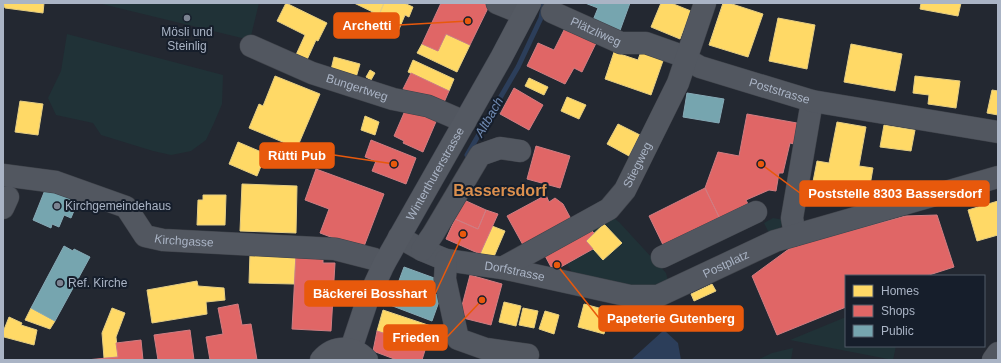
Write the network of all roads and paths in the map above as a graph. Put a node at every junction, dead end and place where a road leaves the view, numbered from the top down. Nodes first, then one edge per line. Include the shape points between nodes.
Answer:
1 (497, 3) edge
2 (705, 3) edge
3 (527, 8) edge
4 (552, 12) dead end
5 (251, 46) dead end
6 (686, 60) junction
7 (812, 101) junction
8 (465, 122) junction
9 (998, 132) edge
10 (520, 151) dead end
11 (3, 175) edge
12 (998, 177) edge
13 (756, 212) dead end
14 (795, 235) junction
15 (399, 237) junction
16 (422, 250) junction
17 (662, 257) dead end
18 (446, 260) junction
19 (384, 264) junction
20 (502, 268) junction
21 (658, 296) joint
22 (998, 353) edge
23 (359, 355) edge
24 (528, 355) dead end
25 (321, 360) edge
26 (993, 360) edge

1 - 3 street
2 - 6 street, Stiegweg
3 - 8 main road, Winterthurerstrasse
4 - 6 street, Plätzliweg via 621,43 646,43 677,54
5 - 8 street, Bungertweg via 312,73 428,106
6 - 7 street, Poststrasse via 700,67
6 - 20 street, Stiegweg via 678,83 625,190 609,209
7 - 9 street
7 - 14 street, Poststrasse via 792,218
8 - 15 main road, Winterthurerstrasse
10 - 16 street via 500,148 480,155
11 - 19 street, Kirchgasse via 56,182 126,207 145,236 163,240 335,249
12 - 14 street, Postplatz
13 - 17 street
14 - 21 street, Postplatz via 775,241
15 - 16 street, Dorfstrasse
15 - 19 main road, Winterthurerstrasse
16 - 18 street, Dorfstrasse
18 - 20 street, Dorfstrasse
18 - 24 street via 445,279 458,339 486,349
19 - 23 main road, Winterthurerstrasse via 367,301
20 - 21 street, Dorfstrasse via 630,296
22 - 26 street
23 - 25 main road via 343,348 326,354

